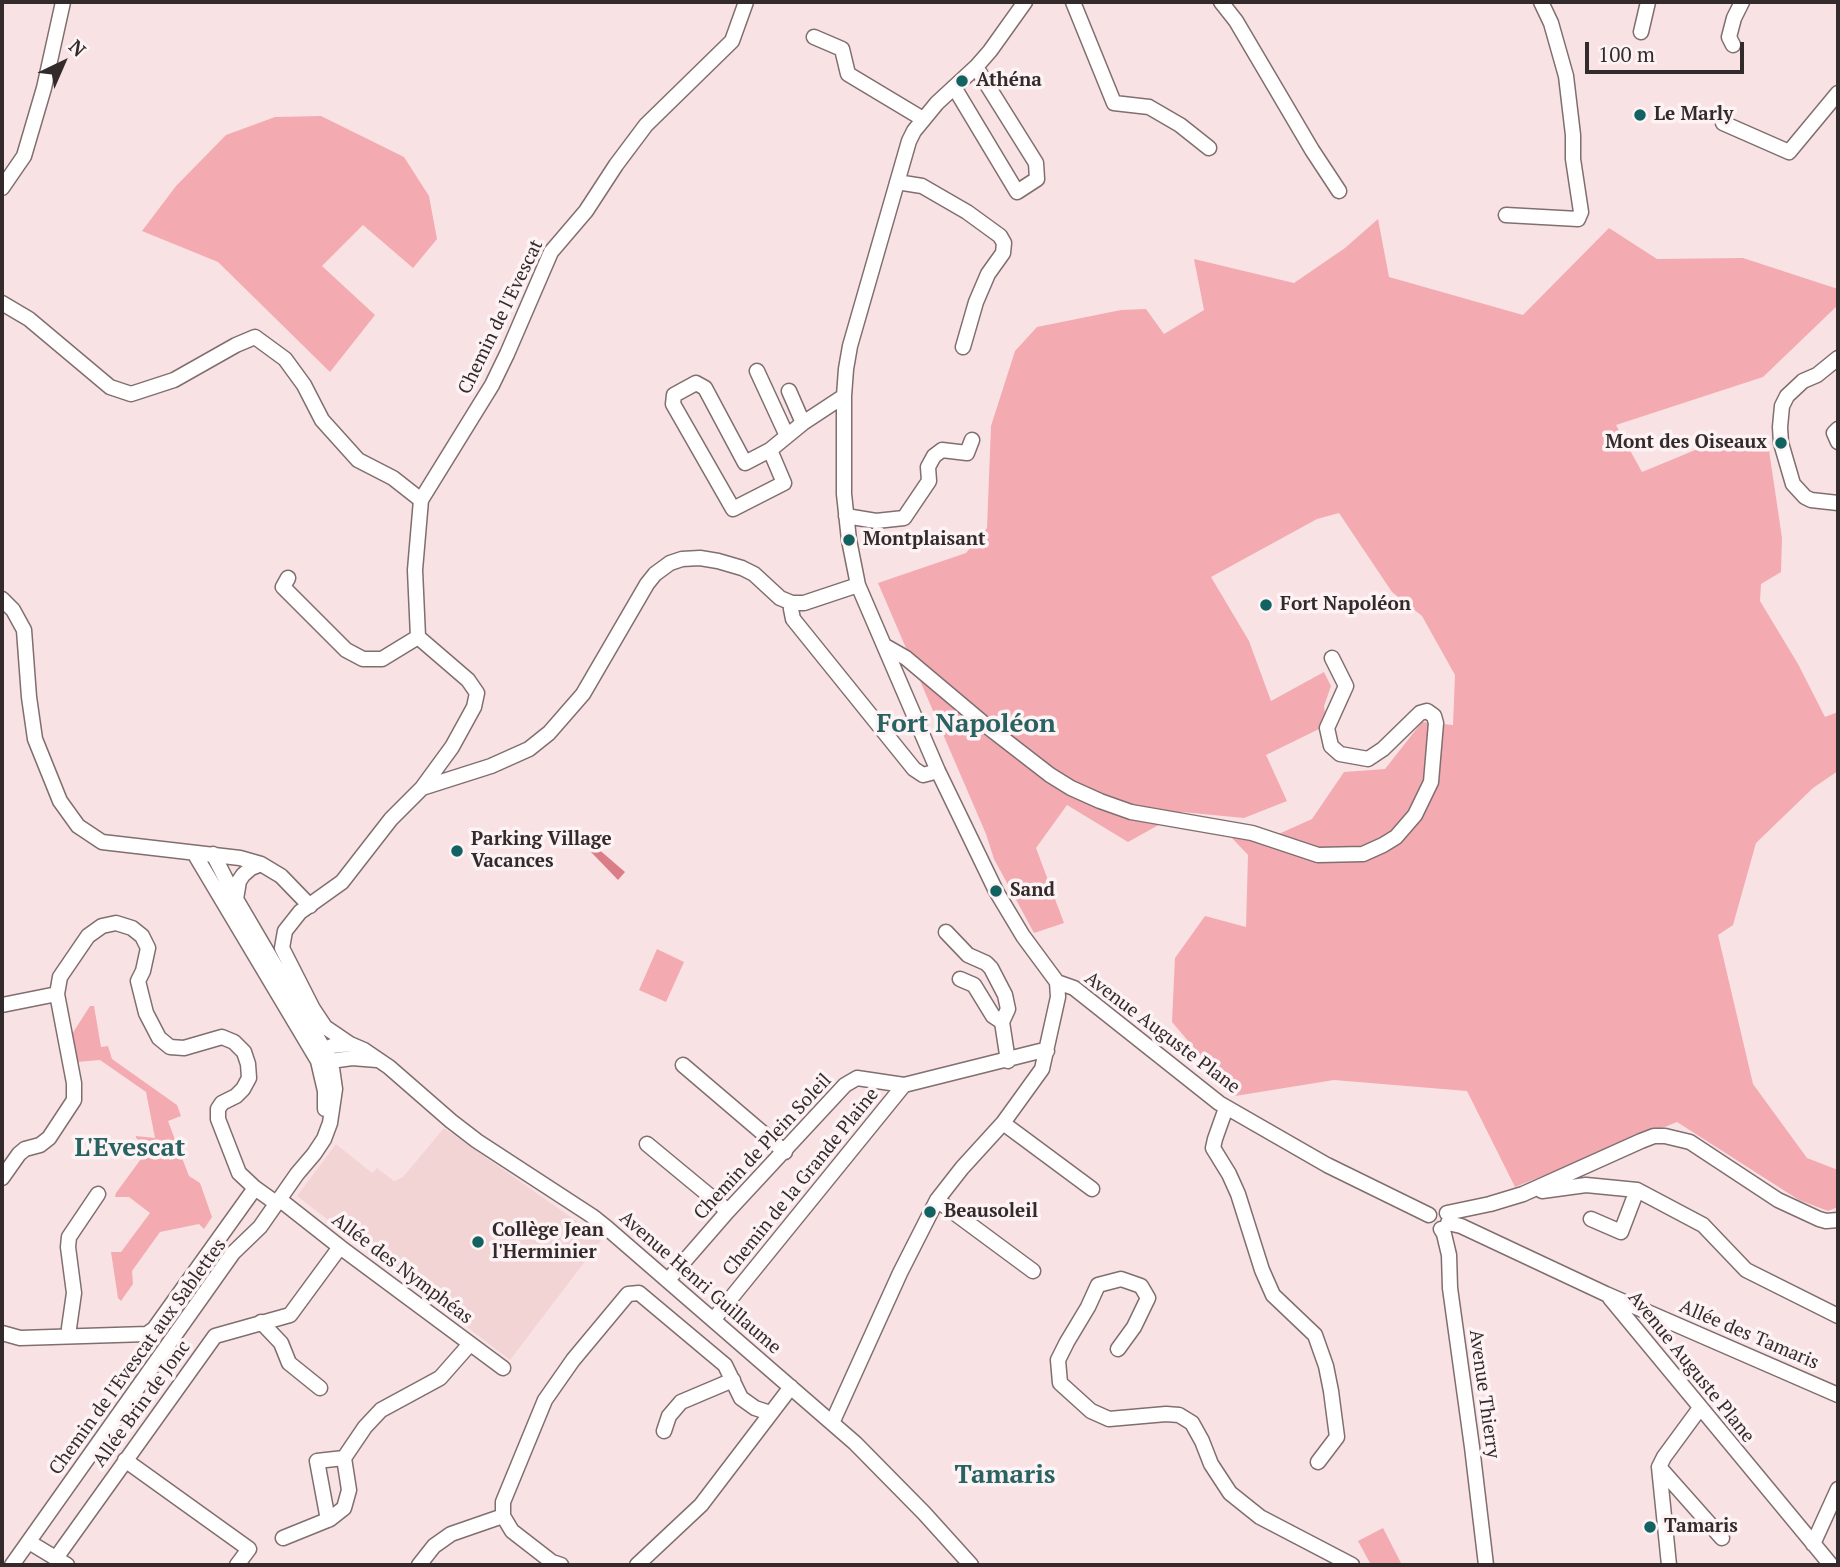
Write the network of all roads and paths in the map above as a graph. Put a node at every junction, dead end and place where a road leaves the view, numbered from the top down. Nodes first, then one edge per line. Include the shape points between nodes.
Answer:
1 (63, 2) edge
2 (746, 2) edge
3 (1025, 2) edge
4 (1073, 2) edge
5 (1221, 2) edge
6 (1541, 2) edge
7 (1648, 2) edge
8 (1742, 2) edge
9 (1641, 32) dead end
10 (814, 37) dead end
11 (1734, 45) dead end
12 (976, 67) junction
13 (954, 87) junction
14 (1838, 93) edge
15 (923, 120) junction
16 (1723, 123) dead end
17 (1209, 148) dead end
18 (897, 183) junction
19 (2, 188) edge
20 (1339, 191) dead end
21 (1506, 215) dead end
22 (2, 303) edge
23 (964, 347) dead end
24 (1838, 358) edge
25 (757, 371) dead end
26 (789, 391) dead end
27 (844, 396) junction
28 (803, 423) junction
29 (1838, 429) edge
30 (787, 436) junction
31 (972, 440) dead end
32 (1838, 442) edge
33 (770, 450) junction
34 (421, 500) junction
35 (1838, 503) edge
36 (846, 516) junction
37 (288, 578) dead end
38 (858, 585) junction
39 (2, 599) edge
40 (792, 603) junction
41 (418, 636) junction
42 (885, 646) junction
43 (1332, 658) dead end
44 (938, 771) junction
45 (422, 788) junction
46 (194, 853) junction
47 (213, 854) junction
48 (261, 864) junction
49 (236, 899) junction
50 (310, 906) junction
51 (946, 932) dead end
52 (960, 979) dead end
53 (1058, 982) junction
54 (57, 994) junction
55 (2, 1005) edge
56 (1002, 1022) junction
57 (349, 1044) junction
58 (1047, 1051) junction
59 (324, 1056) junction
60 (378, 1060) junction
61 (1008, 1061) junction
62 (683, 1065) dead end
63 (904, 1085) junction
64 (1226, 1108) junction
65 (1003, 1123) junction
66 (647, 1144) dead end
67 (785, 1152) junction
68 (2, 1178) edge
69 (255, 1188) junction
70 (1092, 1189) dead end
71 (1637, 1190) junction
72 (98, 1194) dead end
73 (1523, 1194) junction
74 (937, 1200) junction
75 (278, 1201) junction
76 (728, 1211) junction
77 (1591, 1219) dead end
78 (1838, 1220) edge
79 (1445, 1222) junction
80 (340, 1247) junction
81 (1033, 1271) dead end
82 (668, 1279) junction
83 (1606, 1294) junction
84 (1838, 1316) edge
85 (713, 1319) junction
86 (261, 1322) junction
87 (2, 1333) edge
88 (69, 1336) junction
89 (470, 1344) junction
90 (1118, 1349) dead end
91 (503, 1368) dead end
92 (733, 1380) junction
93 (791, 1387) junction
94 (320, 1388) dead end
95 (1838, 1395) edge
96 (741, 1398) junction
97 (1700, 1408) junction
98 (770, 1413) junction
99 (832, 1423) junction
100 (760, 1426) junction
101 (664, 1432) dead end
102 (344, 1458) junction
103 (125, 1460) junction
104 (1318, 1462) dead end
105 (1659, 1467) junction
106 (1838, 1489) edge
107 (503, 1516) junction
108 (328, 1520) junction
109 (283, 1538) dead end
110 (1722, 1538) dead end
111 (29, 1542) junction
112 (1813, 1544) junction
113 (62, 1562) edge
114 (554, 1564) edge
115 (12, 1565) edge
116 (237, 1565) edge
117 (419, 1565) edge
118 (638, 1565) edge
119 (971, 1565) edge
120 (1352, 1565) edge
121 (1486, 1565) edge
122 (1669, 1565) edge
123 (1831, 1565) edge

1 - 19 street via 24,156
2 - 34 street, Chemin de l'Evescat via 732,41 646,125 551,252 492,385
3 - 12 street
4 - 17 street via 1114,103 1149,107
5 - 20 street
6 - 21 street via 1566,76 1581,212 1578,219
7 - 9 street
8 - 11 street via 1729,37
10 - 15 street via 842,49 848,75
12 - 13 street
12 - 13 street via 1036,163 1037,179 1017,192
13 - 15 street
14 - 16 street via 1789,152
15 - 18 street via 909,141
18 - 23 street via 922,186 967,212 1004,243 976,302
18 - 27 street via 850,346
22 - 34 street via 29,319 110,387 131,394 174,380 254,337 285,359 322,420 358,460 393,478
24 - 35 street via 1787,396 1780,415 1781,443 1793,484 1805,497
25 - 30 street
26 - 28 street
27 - 28 street
27 - 36 street
28 - 30 street
29 - 32 street via 1834,433
30 - 33 street
31 - 36 street via 967,453 942,450 934,456 928,467 929,481 904,518 876,521
33 - 33 street via 744,463 705,388 696,383 674,395 673,404 733,509 784,483
34 - 41 street, Chemin de l'Evescat via 415,570
36 - 38 street
37 - 41 street via 283,587 346,650 363,659 382,659
38 - 40 street
38 - 42 street
39 - 46 street via 24,630 35,739 60,802 78,826 102,842
40 - 44 street via 793,620 914,769 923,775
40 - 45 street via 742,568 700,558 670,563 640,593 583,694 549,733 520,754
41 - 45 street via 477,693 452,747
42 - 43 street via 1050,775 1100,801 1131,812 1252,833 1318,855 1363,854 1396,836 1415,815 1431,782 1436,723 1427,711 1420,713 1368,759 1340,754 1331,746 1326,728 1346,686
42 - 44 street
44 - 53 street via 996,891
45 - 50 street via 391,819 342,882
46 - 47 street
46 - 59 street
47 - 48 street
47 - 49 street
48 - 49 street via 243,875
48 - 50 street via 281,876
49 - 59 street
50 - 57 street, Avenue Henri Guillaume via 285,931 282,948 325,1027
51 - 56 street via 968,955 991,968 1008,1009
52 - 56 street via 974,985 993,1016
53 - 58 street
53 - 64 street, Avenue Auguste Plane via 1074,988
54 - 55 street
54 - 68 street via 74,1100 49,1139 25,1149
54 - 69 street, Allée des Nymphéas via 60,977 88,936 102,926 116,923 142,936 148,948 138,981 146,1013 159,1038 170,1047 184,1048 222,1037 244,1052 249,1078 236,1097 222,1103 218,1119 239,1173
56 - 61 street
57 - 59 street via 332,1046
57 - 60 street, Avenue Henri Guillaume
58 - 61 street, Chemin de la Grande Plaine
58 - 65 street via 1042,1069
59 - 60 street
59 - 75 street, Chemin de l'Evescat aux Sablettes via 335,1089 330,1123 324,1139
60 - 82 street, Avenue Henri Guillaume via 450,1121 592,1216
61 - 63 street, Chemin de la Grande Plaine
62 - 67 street
63 - 67 street, Chemin de Plein Soleil via 858,1078 845,1085
63 - 85 street, Chemin de la Grande Plaine
64 - 79 street, Avenue Auguste Plane via 1326,1165 1429,1215 1437,1209
64 - 104 street via 1213,1148 1238,1194 1273,1295 1315,1335 1326,1366 1337,1437
65 - 70 street
65 - 74 street
66 - 76 street
67 - 76 street, Chemin de Plein Soleil
69 - 75 street, Allée des Nymphéas
69 - 88 street via 154,1329 140,1335
71 - 73 street via 1586,1185
71 - 77 street via 1621,1232
71 - 84 street via 1703,1225 1746,1270
72 - 88 street via 69,1237 74,1293
73 - 78 street via 1641,1140 1665,1136 1690,1142 1778,1200 1819,1219
73 - 79 street
74 - 81 street
74 - 99 street
75 - 80 street, Allée des Nymphéas
75 - 111 street, Chemin de l'Evescat aux Sablettes via 233,1253
76 - 82 street, Chemin de Plein Soleil
79 - 83 street, Avenue Auguste Plane
79 - 121 street, Avenue Thierry
80 - 86 street, Allée Brin de Jonc via 290,1315
80 - 89 street, Allée des Nymphéas
82 - 85 street, Avenue Henri Guillaume
83 - 95 street, Allée des Tamaris
83 - 97 street, Avenue Auguste Plane
85 - 93 street, Avenue Henri Guillaume
86 - 94 street via 281,1343 289,1363
86 - 103 street, Allée Brin de Jonc via 215,1336
87 - 88 street via 20,1338
89 - 91 street, Allée des Nymphéas
89 - 102 street via 440,1378 381,1410
90 - 120 street via 1148,1298 1141,1286 1121,1279 1098,1285 1058,1360 1060,1383 1091,1412 1109,1419 1166,1414 1192,1423 1230,1493 1261,1517
92 - 96 street
92 - 101 street via 681,1402 669,1416
92 - 107 street via 725,1365 669,1317 639,1293 628,1294 545,1400 503,1502
93 - 98 street
93 - 99 street, Avenue Henri Guillaume
96 - 98 street
96 - 100 street
97 - 105 street
97 - 112 street, Avenue Auguste Plane
98 - 100 street
99 - 119 street, Avenue Henri Guillaume
100 - 118 street via 701,1505
102 - 108 street via 349,1490 344,1508
102 - 108 street via 317,1461
103 - 113 street, Allée Brin de Jonc
103 - 116 street via 249,1549
105 - 110 street
105 - 122 street
106 - 112 street
107 - 114 street via 512,1531
107 - 117 street via 451,1534
108 - 109 street
111 - 113 street, Allée Brin de Jonc
111 - 115 street, Chemin de l'Evescat aux Sablettes
112 - 123 street, Avenue Auguste Plane

